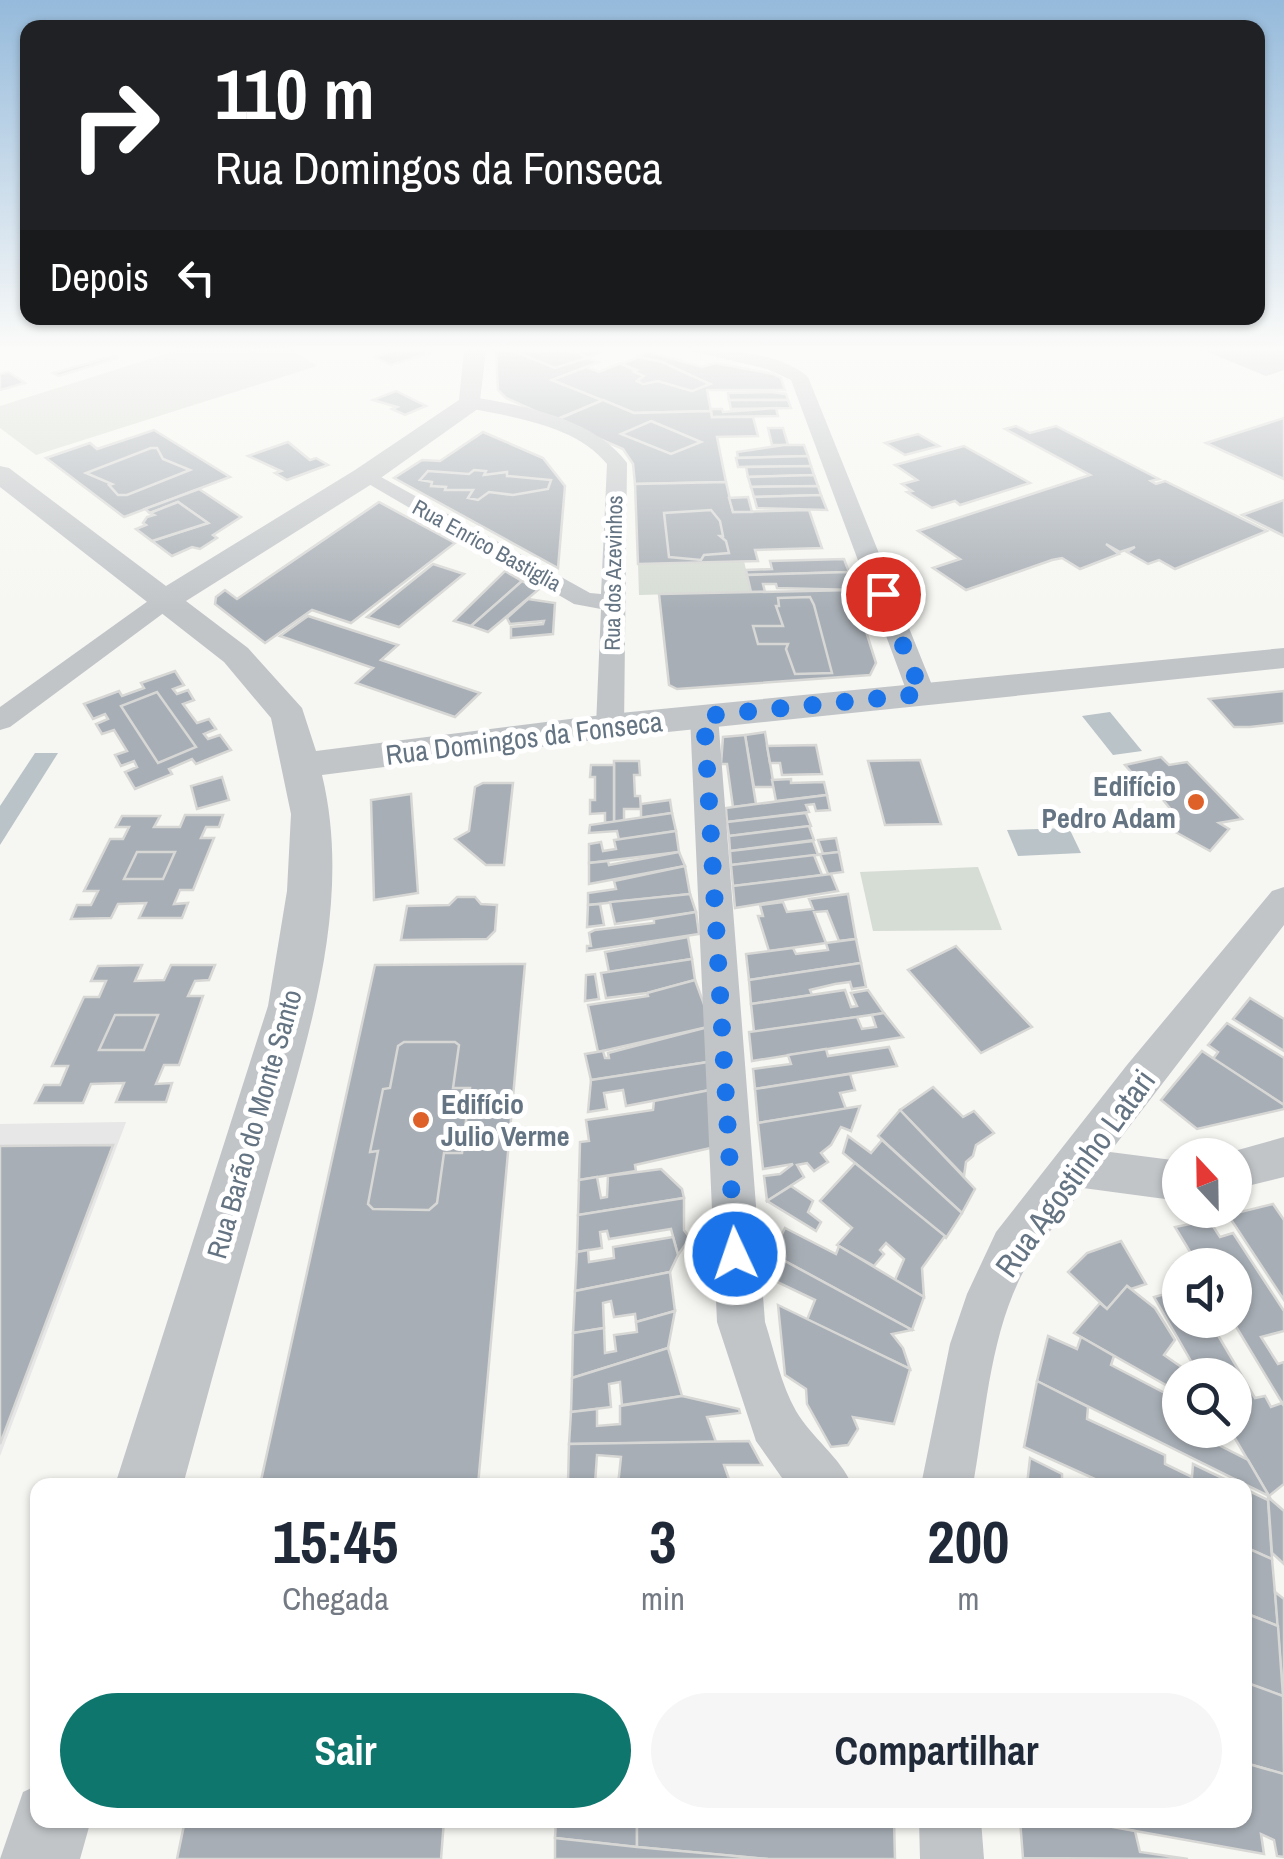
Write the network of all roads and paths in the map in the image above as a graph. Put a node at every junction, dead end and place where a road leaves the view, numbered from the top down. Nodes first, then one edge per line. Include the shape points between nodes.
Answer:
1 (421, 438) edge
2 (576, 438) edge
3 (823, 438) edge
4 (0, 474) edge
5 (365, 476) junction
6 (164, 600) junction
7 (614, 604) junction
8 (1284, 658) edge
9 (922, 694) junction
10 (704, 716) junction
11 (0, 721) edge
12 (610, 726) junction
13 (302, 765) junction
14 (1284, 900) edge
15 (1284, 1157) edge
16 (1252, 1165) edge
17 (1073, 1167) junction
18 (1162, 1179) edge
19 (150, 1478) edge
20 (817, 1478) edge
21 (948, 1478) edge
22 (49, 1828) edge
23 (950, 1828) edge
24 (40, 1859) edge
25 (952, 1859) edge

1 - 5 street
2 - 7 street, Rua dos Azevinhos via 613,454 617,463
3 - 9 street
4 - 6 street, Rua Barão do Monte Santo
5 - 6 street
5 - 7 street, Rua Enrico Bastiglia via 583,599
6 - 11 street
6 - 13 street, Rua Barão do Monte Santo via 261,679 290,716
7 - 12 street, Rua dos Azevinhos
8 - 9 street, Rua Domingos da Fonseca
9 - 10 street, Rua Domingos da Fonseca
10 - 12 street, Rua Domingos da Fonseca
10 - 20 street via 741,1322 774,1422
12 - 13 street, Rua Domingos da Fonseca
13 - 19 street, Rua Barão do Monte Santo via 311,814 309,891 292,1006
14 - 17 street, Rua Agostinho Latari
15 - 16 street
17 - 18 street
17 - 21 street, Rua Agostinho Latari via 1012,1248 990,1294
22 - 24 street
23 - 25 street

